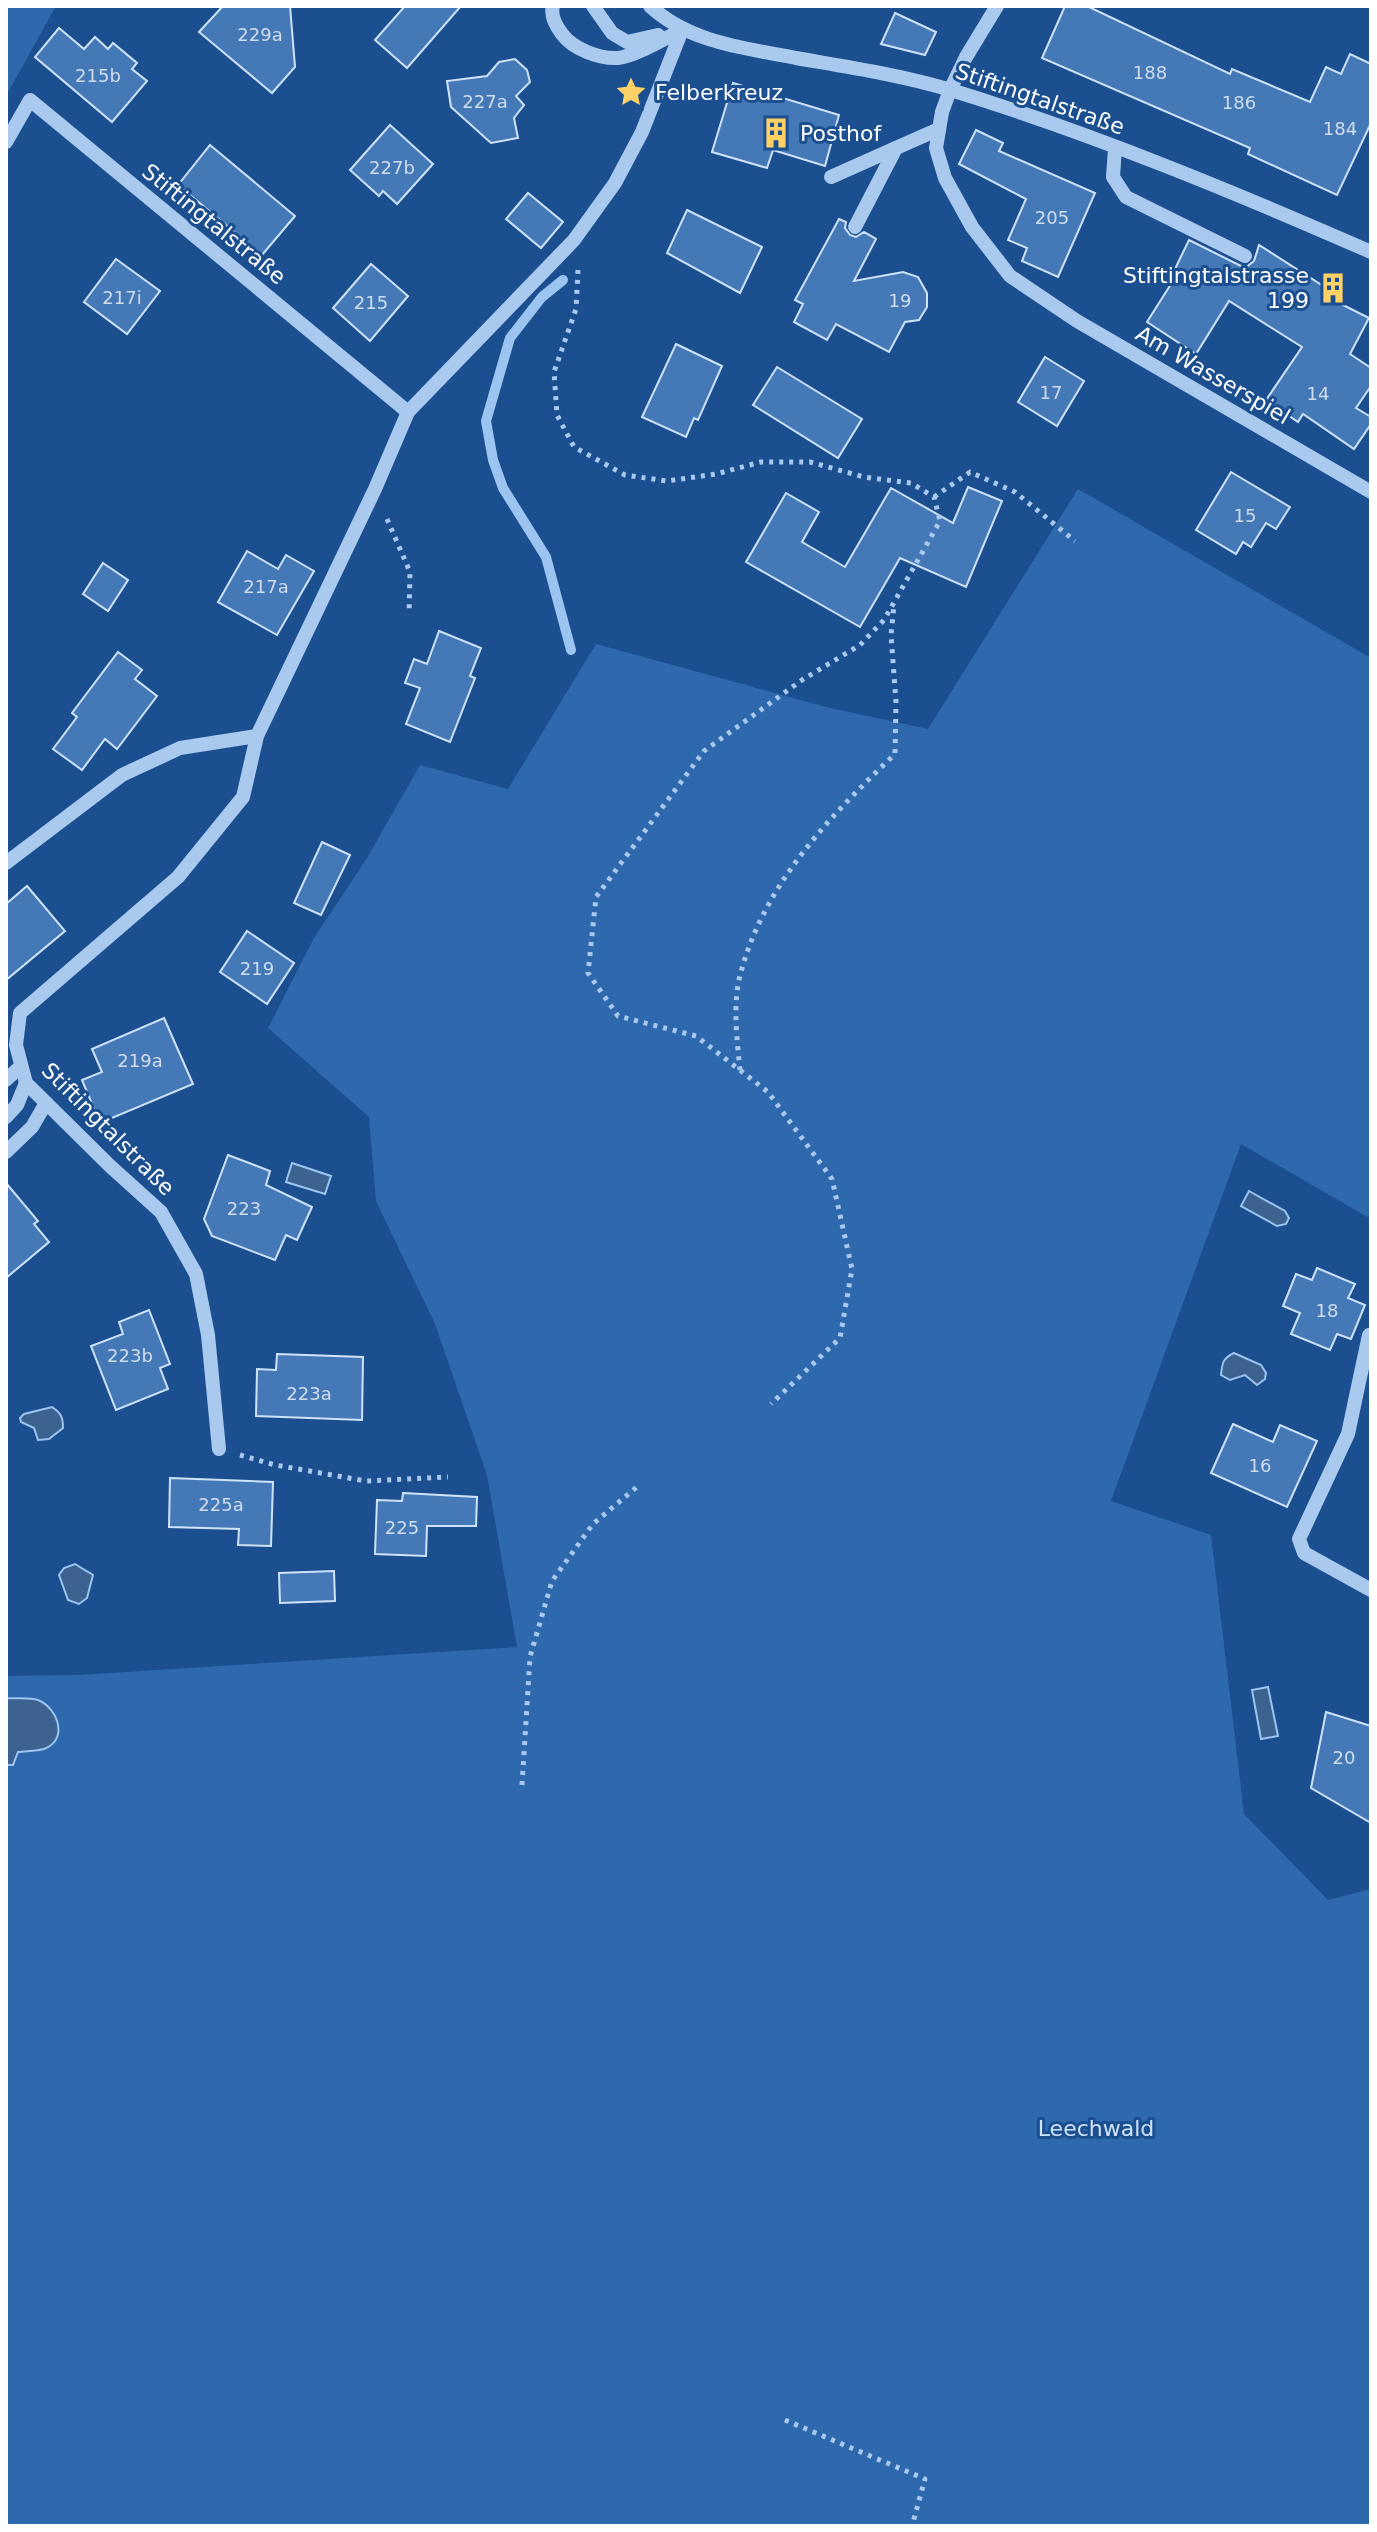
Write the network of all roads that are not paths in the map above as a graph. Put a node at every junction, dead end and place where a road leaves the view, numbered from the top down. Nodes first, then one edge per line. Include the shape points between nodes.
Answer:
1 (553, 6) edge
2 (593, 6) edge
3 (650, 6) edge
4 (997, 6) edge
5 (682, 30) junction
6 (950, 90) junction
7 (939, 129) junction
8 (6, 142) edge
9 (896, 148) junction
10 (1115, 148) junction
11 (831, 177) dead end
12 (855, 227) dead end
13 (1371, 252) edge
14 (1245, 256) dead end
15 (408, 412) junction
16 (1371, 492) edge
17 (257, 736) junction
18 (6, 863) edge
19 (21, 1066) junction
20 (6, 1080) edge
21 (26, 1083) junction
22 (46, 1103) junction
23 (6, 1117) edge
24 (6, 1152) edge
25 (1369, 1335) dead end
26 (219, 1449) road end
27 (1371, 1590) edge

1 - 5 street via 557,28 569,44 589,53 619,58
2 - 5 street via 612,33 627,42
3 - 5 street, Stiftingtalstraße
4 - 6 street, Am Wasserspiel
5 - 6 street, Stiftingtalstraße via 717,43
5 - 15 street, Stiftingtalstraße via 642,132 615,183 574,240
6 - 7 street, Am Wasserspiel
6 - 10 street, Stiftingtalstraße
7 - 9 street
7 - 16 street, Am Wasserspiel via 936,148 945,178 972,227 1010,276 1090,329
8 - 15 street, Stiftingtalstraße via 30,100
9 - 11 street
9 - 12 street
10 - 13 street, Stiftingtalstraße
10 - 14 street via 1113,177 1126,197
15 - 17 street, Stiftingtalstraße
17 - 18 street via 180,748 122,775
17 - 19 street, Stiftingtalstraße via 243,797 178,877 20,1013 16,1045
19 - 20 street
19 - 21 street, Stiftingtalstraße
21 - 22 street, Stiftingtalstraße
21 - 23 street
22 - 24 street via 32,1127
22 - 26 street, Stiftingtalstraße via 161,1212 196,1274
25 - 27 street via 1348,1434 1299,1539 1304,1553

